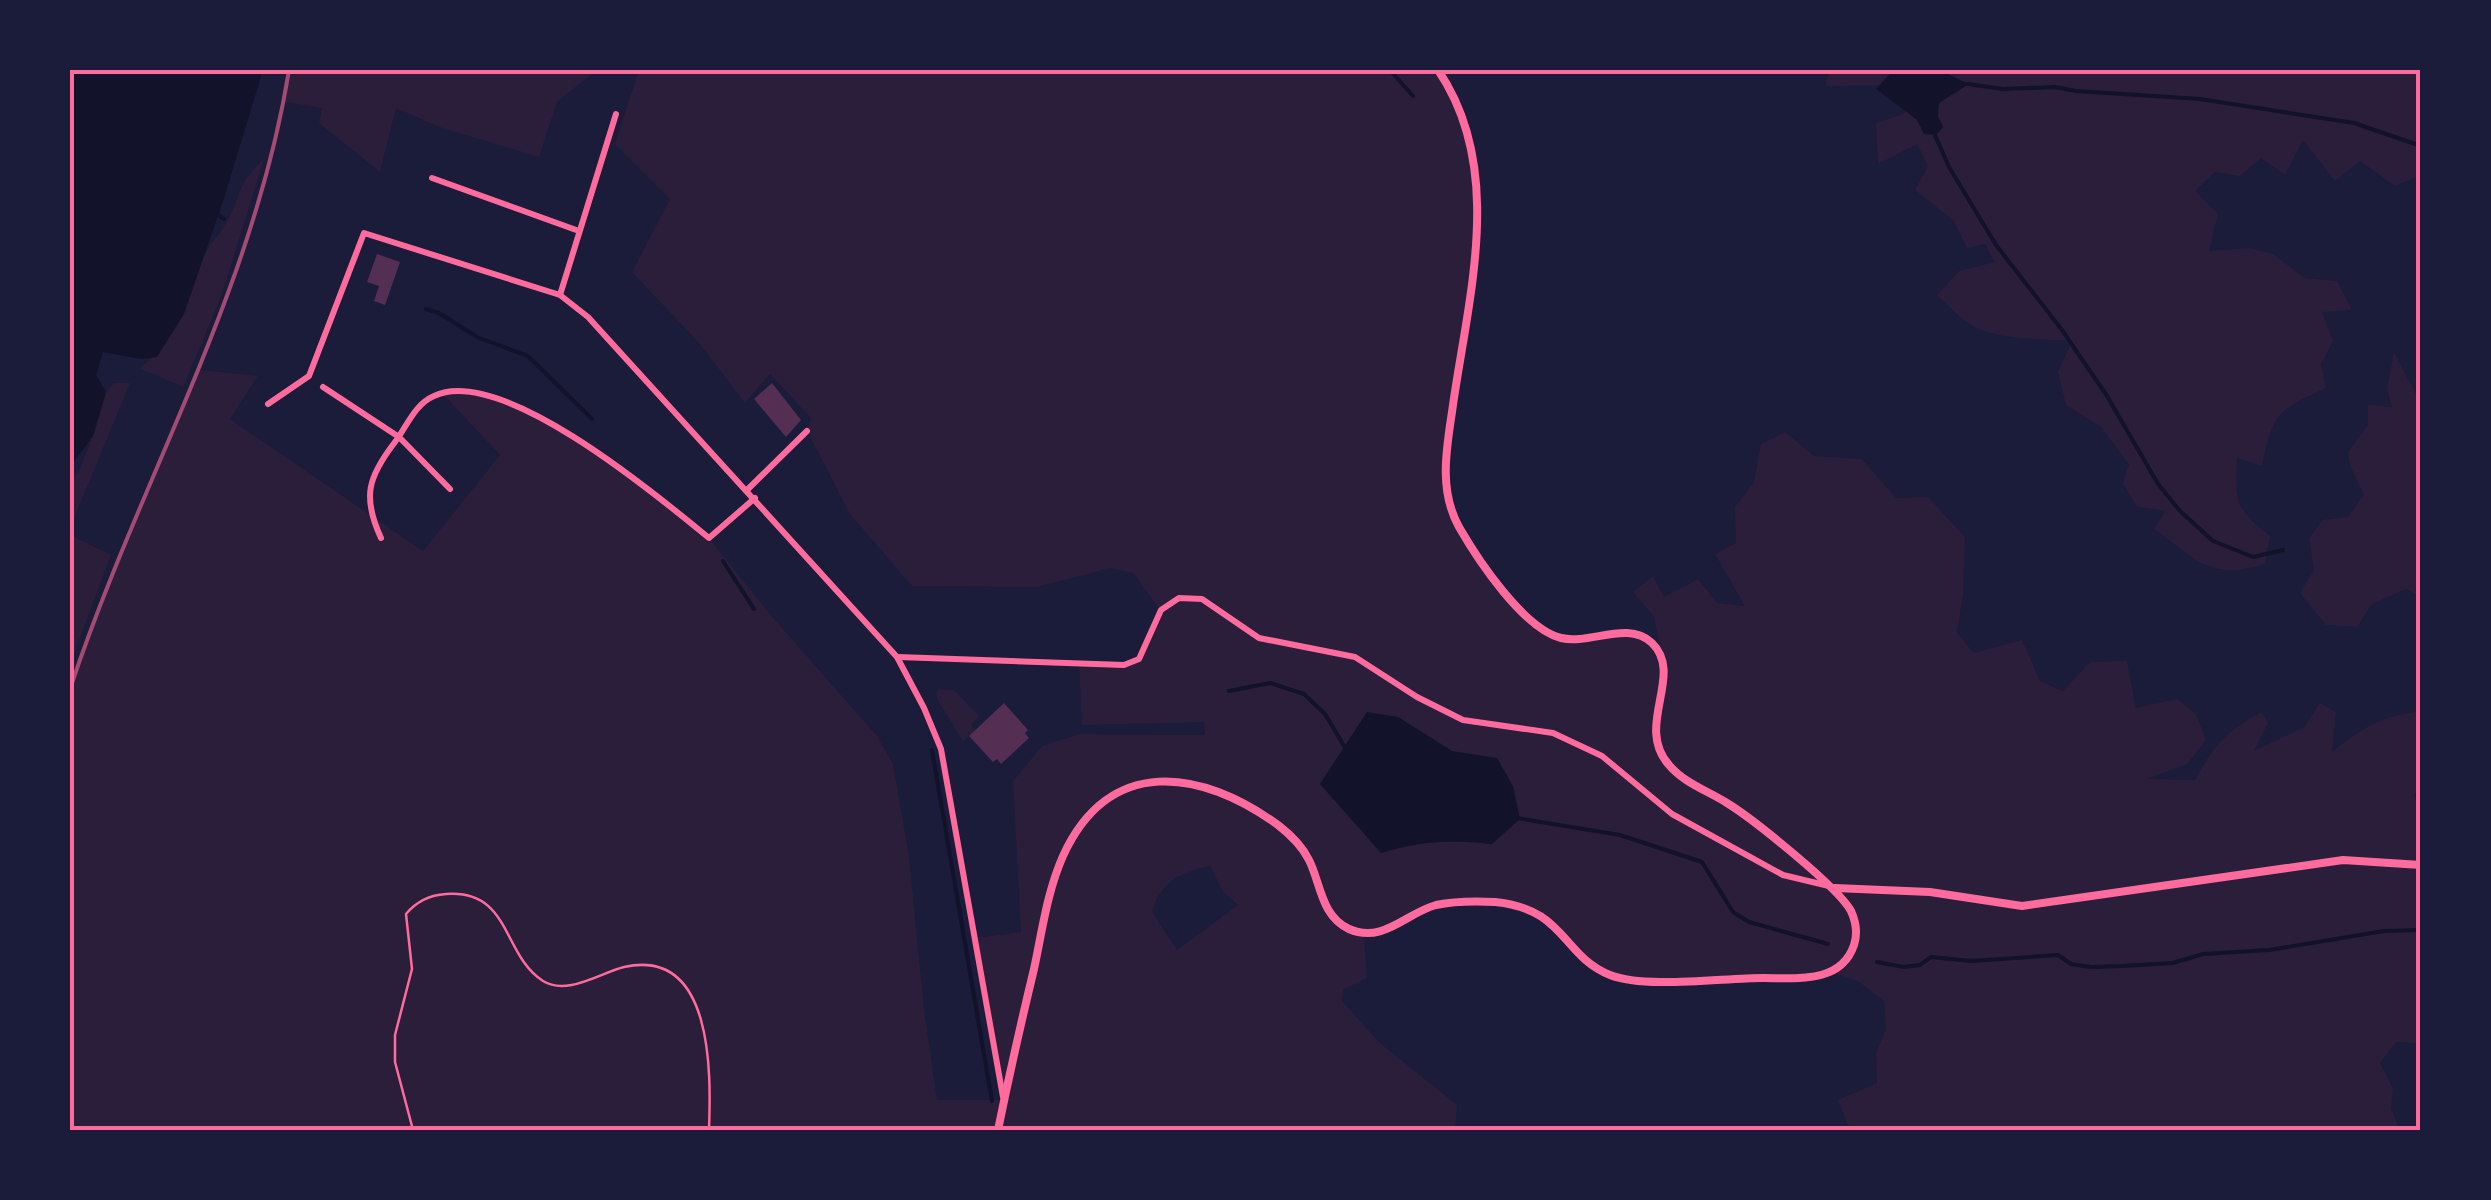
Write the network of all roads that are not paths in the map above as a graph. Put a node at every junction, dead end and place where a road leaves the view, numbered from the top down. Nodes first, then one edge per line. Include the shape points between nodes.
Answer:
1 (1438, 70) edge
2 (616, 114) dead end
3 (432, 178) dead end
4 (579, 231) junction
5 (560, 295) junction
6 (323, 387) dead end
7 (268, 404) dead end
8 (806, 431) dead end
9 (399, 437) junction
10 (450, 490) dead end
11 (747, 490) junction
12 (755, 498) junction
13 (381, 538) dead end
14 (897, 656) junction
15 (2421, 865) edge
16 (1830, 886) junction
17 (1004, 1100) junction
18 (998, 1130) edge

1 - 16 street via 1467,126 1478,195 1446,450 1453,514 1498,582 1540,628 1569,639 1630,633 1651,642 1663,664 1655,730 1665,761 1738,810
2 - 4 street
3 - 4 street
4 - 5 street
5 - 7 street via 364,233 310,376
5 - 11 street
6 - 9 street
8 - 11 street
9 - 10 street
9 - 12 street via 434,396 478,392 535,414 594,450 709,538
9 - 13 street via 375,467 369,512
11 - 12 street
12 - 14 street
14 - 16 street via 1124,664 1139,658 1161,610 1180,598 1202,600 1259,638 1355,657 1463,720 1554,733 1602,756 1672,814 1784,875
14 - 17 street via 941,749
15 - 16 street via 2343,860 2022,906
16 - 17 street via 1850,910 1856,930 1847,959 1832,972 1811,978 1621,978 1590,962 1547,919 1513,905 1436,906 1386,930 1353,930 1330,912 1306,853 1279,826 1205,786 1174,780 1141,784 1094,810 1062,859
17 - 18 street

